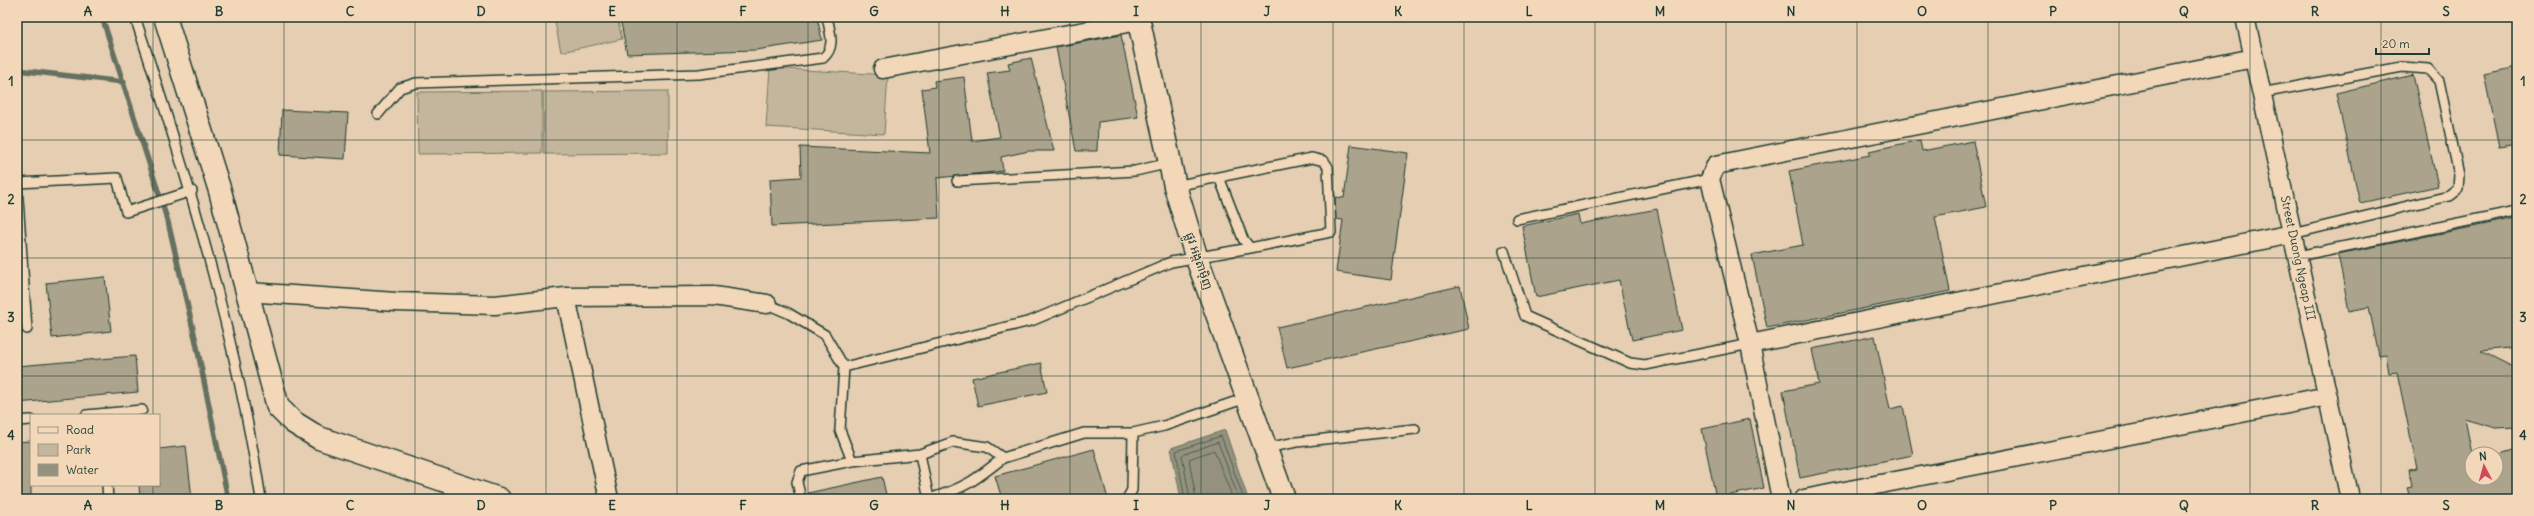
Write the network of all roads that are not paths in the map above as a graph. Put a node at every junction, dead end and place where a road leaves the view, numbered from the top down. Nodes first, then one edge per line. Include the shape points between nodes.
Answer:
1 (135, 17) edge
2 (165, 17) edge
3 (827, 17) edge
4 (2245, 17) edge
5 (1138, 19) edge
6 (2254, 58) junction
7 (883, 69) dead end
8 (2262, 93) junction
9 (378, 114) dead end
10 (1170, 163) junction
11 (1219, 177) junction
12 (1710, 179) junction
13 (957, 181) dead end
14 (17, 184) edge
15 (1175, 186) junction
16 (192, 191) junction
17 (2517, 211) edge
18 (1517, 219) dead end
19 (2292, 234) junction
20 (1250, 248) junction
21 (1504, 251) dead end
22 (1196, 256) junction
23 (2298, 256) junction
24 (247, 292) junction
25 (566, 297) junction
26 (767, 304) joint
27 (27, 329) dead end
28 (1750, 344) junction
29 (844, 367) junction
30 (2328, 396) junction
31 (1246, 398) junction
32 (142, 410) dead end
33 (102, 414) edge
34 (30, 420) edge
35 (17, 421) edge
36 (1415, 429) dead end
37 (1133, 433) junction
38 (1265, 448) junction
39 (920, 454) junction
40 (1003, 458) junction
41 (852, 461) junction
42 (107, 486) edge
43 (108, 499) edge
44 (261, 499) edge
45 (499, 499) edge
46 (609, 499) edge
47 (801, 499) edge
48 (929, 499) edge
49 (1127, 499) edge
50 (1284, 499) edge
51 (1781, 499) edge
52 (1804, 499) edge
53 (2350, 499) edge

1 - 16 lane
2 - 24 street via 220,191
3 - 9 lane via 832,40 829,54 823,58 699,74 416,83 400,88
4 - 6 street, Street Duong Ngeap III
5 - 7 street
5 - 10 street, ផ្លូវ អង្តតាម៉ិញ
6 - 8 street, Street Duong Ngeap III
6 - 12 street via 1716,165
8 - 19 street, Street Duong Ngeap III
8 - 19 lane via 2402,67 2428,69 2439,81 2458,168 2458,189 2448,196
10 - 13 lane via 1135,171
10 - 15 street, ផ្លូវ អង្តតាម៉ិញ
11 - 15 lane
11 - 20 lane via 1243,239
11 - 20 lane via 1312,158 1324,161 1328,167 1330,232
12 - 18 lane
12 - 28 street
14 - 16 lane via 116,178 126,212
14 - 27 lane
15 - 22 street, ផ្លូវ អង្តតាម៉ិញ
16 - 44 lane via 250,426
17 - 23 lane
19 - 23 street, Street Duong Ngeap III
19 - 28 street
20 - 22 lane
21 - 28 lane via 1525,316 1630,363 1645,365
22 - 29 lane via 1171,262 1031,321
22 - 31 street, ផ្លូវ អង្តតាម៉ិញ
23 - 30 street, Street Duong Ngeap III
24 - 25 street via 396,302 495,305
24 - 45 street via 278,407 293,422 319,438
25 - 26 street via 714,296
25 - 46 street
26 - 29 lane via 788,312 825,335
28 - 51 street
29 - 41 lane via 840,430
30 - 52 street
30 - 53 street, Street Duong Ngeap III
31 - 37 lane via 1164,426
31 - 38 street, ផ្លូវ អង្តតាម៉ិញ
32 - 33 lane
34 - 35 lane
36 - 38 lane
37 - 40 lane via 1084,433
37 - 49 lane via 1132,490
38 - 50 street, ផ្លូវ អង្តតាម៉ិញ
39 - 40 lane via 954,442 987,447
39 - 41 lane
39 - 48 lane
40 - 48 lane via 958,490
41 - 47 lane via 800,471 797,476
42 - 43 lane

